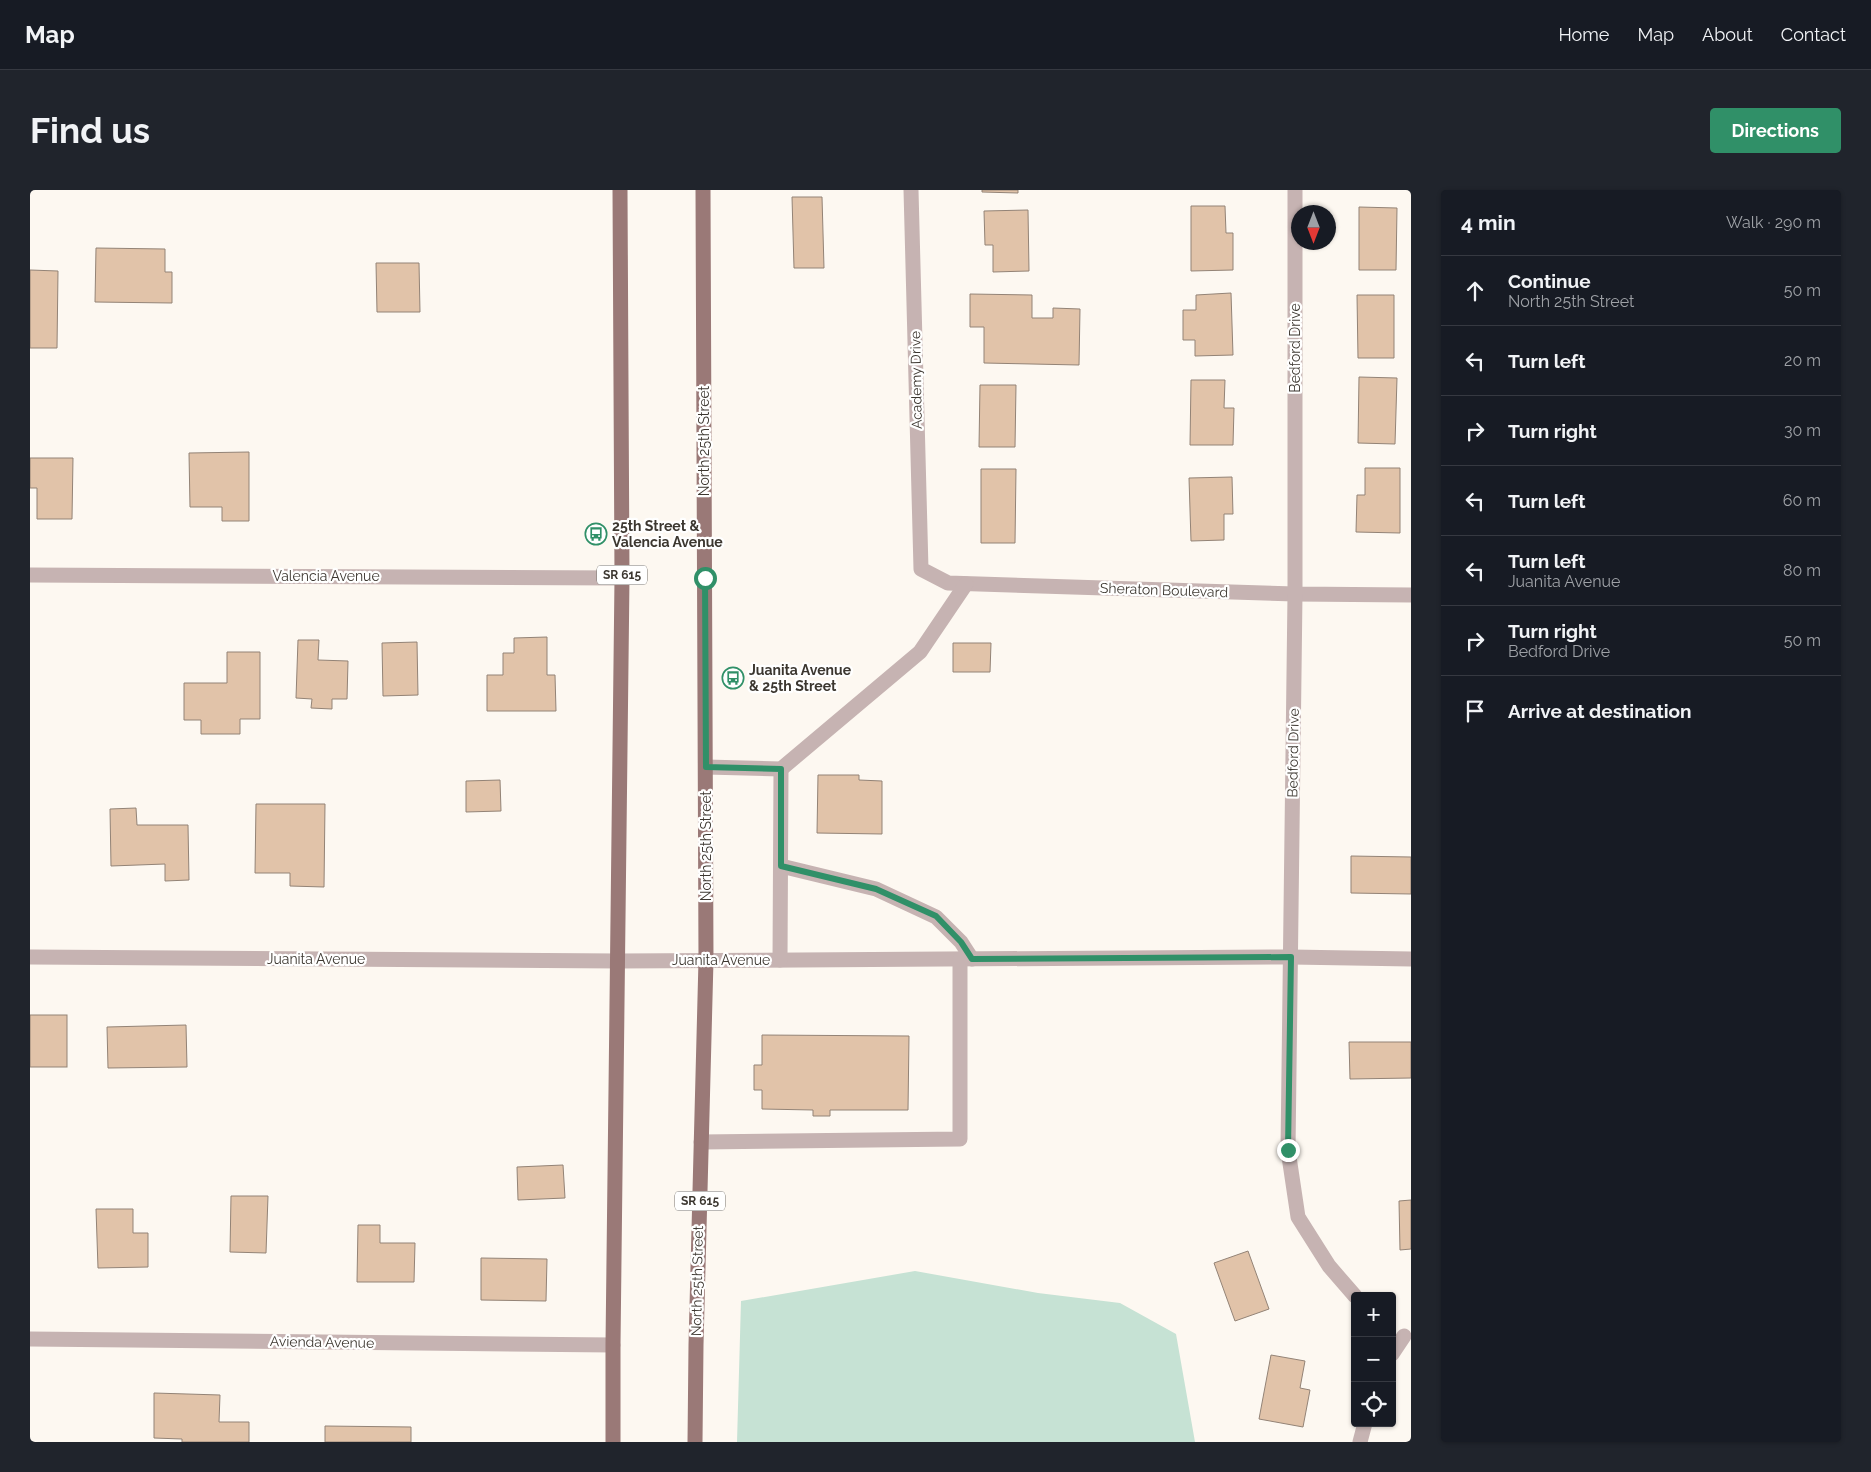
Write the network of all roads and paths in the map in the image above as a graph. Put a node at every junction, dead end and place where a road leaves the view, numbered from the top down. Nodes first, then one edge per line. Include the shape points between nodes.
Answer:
1 (620, 190) edge
2 (703, 190) edge
3 (911, 190) edge
4 (1295, 190) edge
5 (921, 569) joint
6 (30, 575) edge
7 (622, 578) junction
8 (966, 584) junction
9 (1295, 594) junction
10 (1411, 595) edge
11 (706, 767) junction
12 (781, 769) junction
13 (781, 866) junction
14 (30, 957) edge
15 (1291, 957) junction
16 (966, 959) junction
17 (1411, 959) edge
18 (706, 960) junction
19 (780, 960) junction
20 (618, 961) junction
21 (701, 1142) junction
22 (1352, 1292) edge
23 (1402, 1332) edge
24 (30, 1339) edge
25 (613, 1345) junction
26 (1396, 1345) edge
27 (1364, 1427) edge
28 (614, 1442) edge
29 (695, 1442) edge
30 (1360, 1442) edge

1 - 7 main road, SR 615
2 - 11 main road, North 25th Street / SR 615
3 - 5 street, Academy Drive
4 - 9 street, Bedford Drive
5 - 8 street, Sheraton Boulevard via 948,583
6 - 7 street, Valencia Avenue
7 - 20 main road, SR 615
8 - 9 street, Sheraton Boulevard
8 - 12 street via 920,652
9 - 10 street, Sheraton Boulevard
9 - 15 street, Bedford Drive
11 - 12 street
11 - 18 main road, North 25th Street / SR 615
12 - 13 street
13 - 16 street via 876,889 936,916 961,942
13 - 19 street
14 - 20 street, Juanita Avenue
15 - 16 street, Juanita Avenue
15 - 17 street, Juanita Avenue
15 - 22 street, Bedford Drive via 1288,1150 1298,1217 1329,1266
16 - 19 street, Juanita Avenue
16 - 21 street via 960,1139
18 - 19 street, Juanita Avenue
18 - 20 street, Juanita Avenue
18 - 21 main road, North 25th Street / SR 615
20 - 25 main road, SR 615
21 - 29 main road, North 25th Street / SR 615
23 - 26 street
24 - 25 street, Avienda Avenue
25 - 28 main road, SR 615
27 - 30 street

